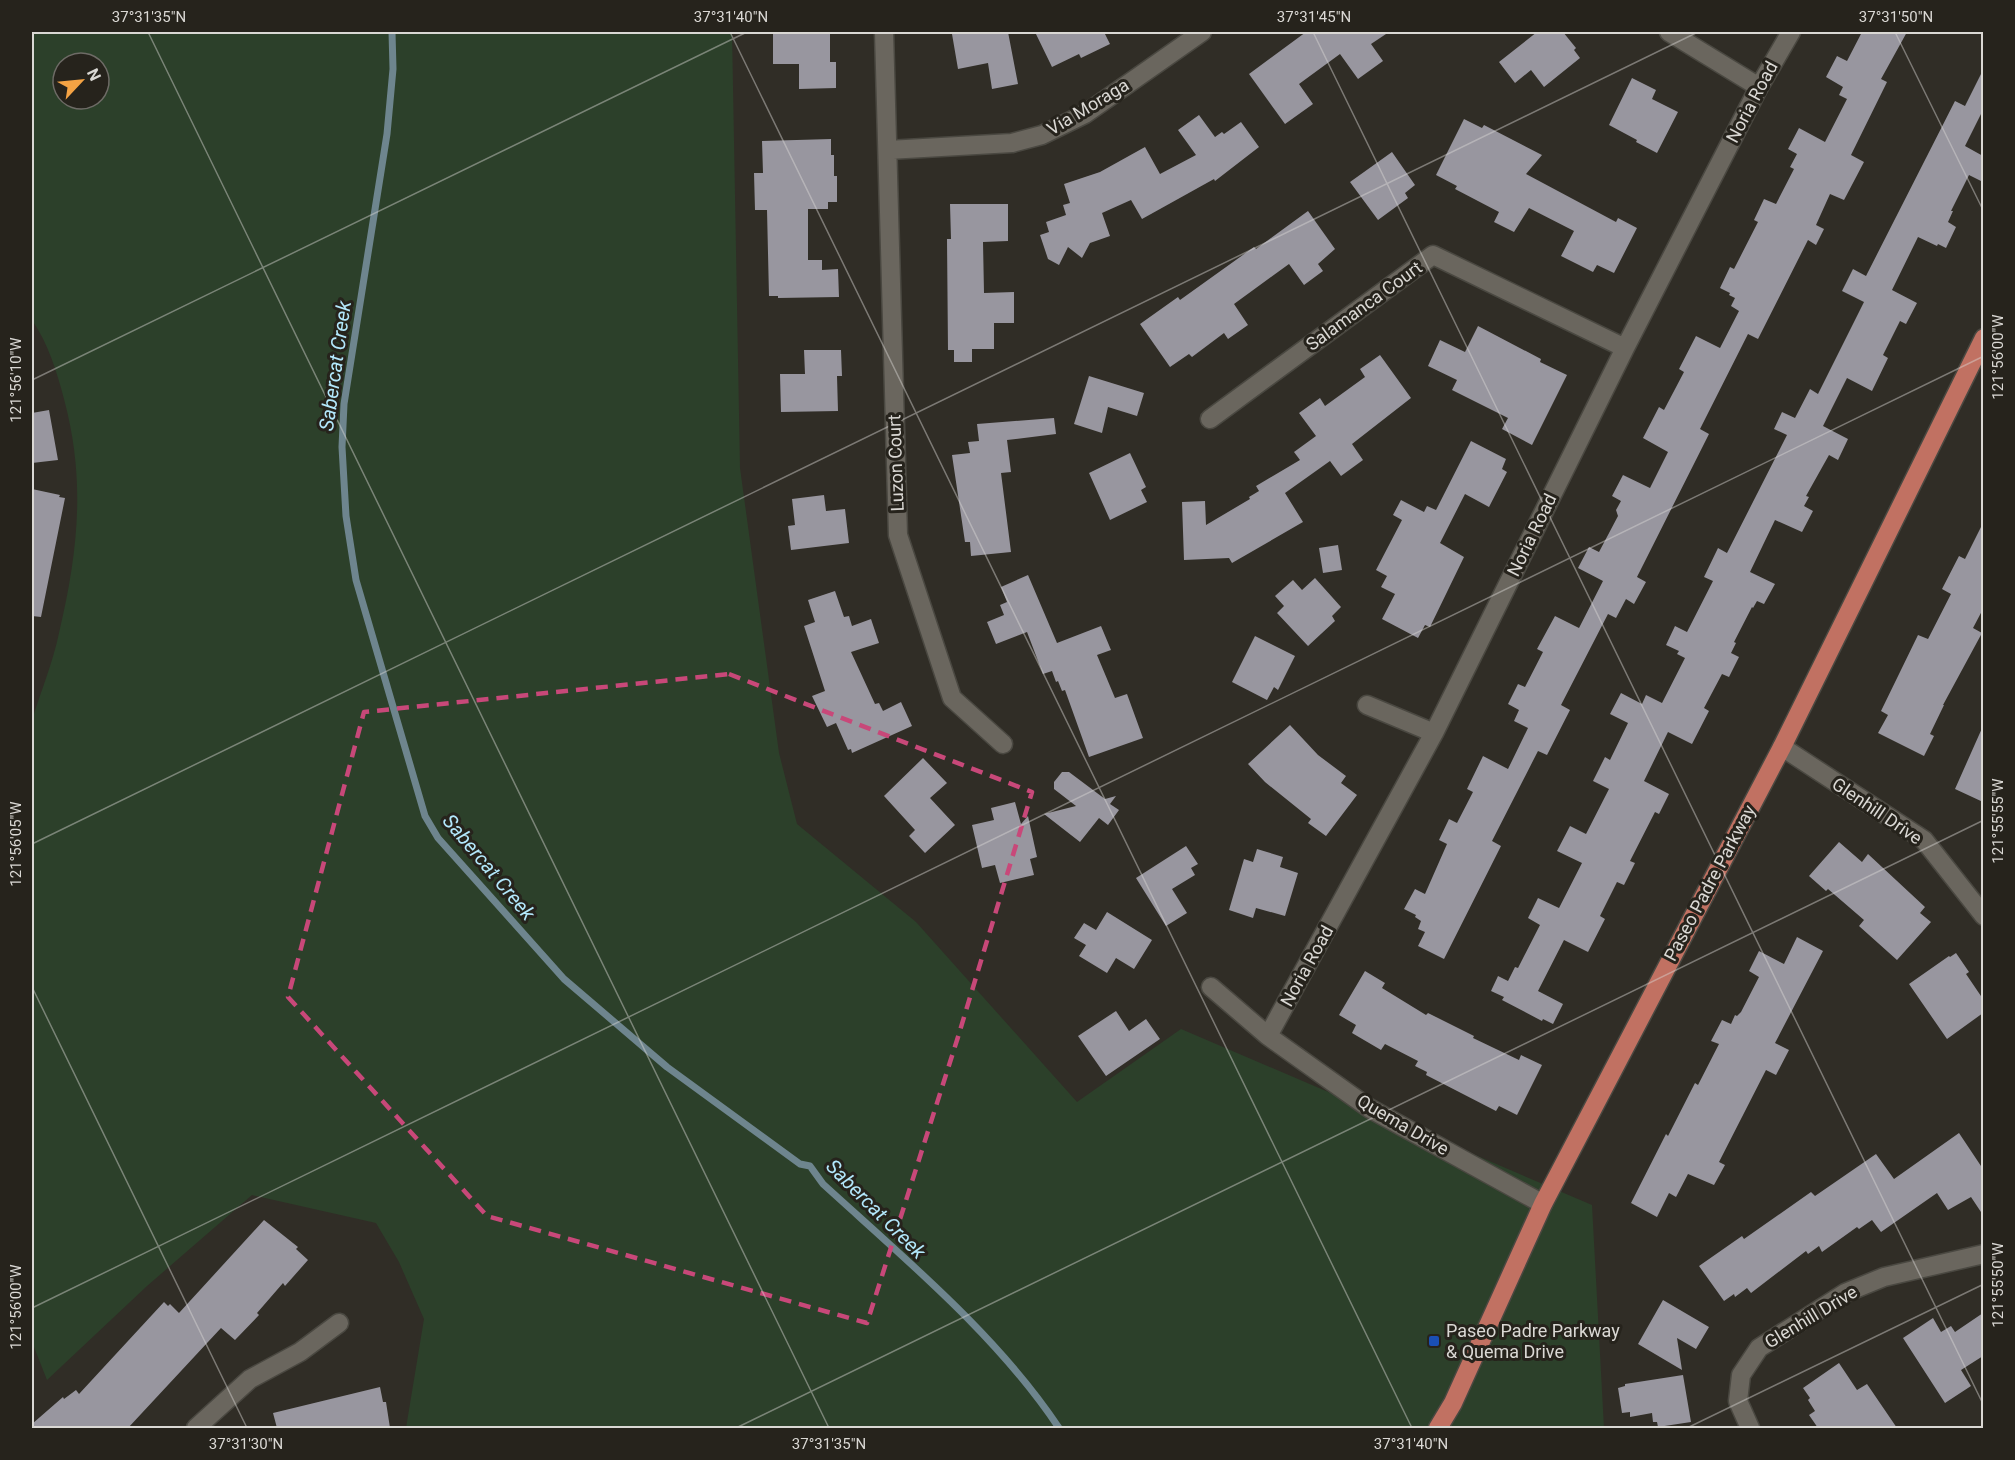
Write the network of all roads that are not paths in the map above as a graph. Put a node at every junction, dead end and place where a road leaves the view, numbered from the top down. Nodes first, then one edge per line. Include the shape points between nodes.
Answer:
1 (884, 32) edge
2 (1202, 32) edge
3 (1669, 32) edge
4 (1791, 32) edge
5 (1759, 87) junction
6 (888, 150) junction
7 (1983, 338) edge
8 (1625, 348) junction
9 (1210, 419) dead end
10 (1367, 705) dead end
11 (1434, 733) junction
12 (1004, 744) dead end
13 (1782, 747) junction
14 (1983, 916) edge
15 (1210, 987) dead end
16 (1268, 1036) junction
17 (1544, 1204) junction
18 (1983, 1254) edge
19 (339, 1323) dead end
20 (196, 1428) edge
21 (1438, 1428) edge
22 (1750, 1428) edge

1 - 6 street, Luzon Court
2 - 6 street, Via Moraga via 1085,114 1042,135 1012,143
3 - 5 street
4 - 5 street, Noria Road
5 - 8 street, Noria Road
6 - 12 street, Luzon Court via 898,535 952,698
7 - 13 main road, Paseo Padre Parkway
8 - 9 street, Salamanca Court via 1433,255
8 - 11 street, Noria Road
10 - 11 street
11 - 16 street, Noria Road
13 - 14 street, Glenhill Drive via 1924,840
13 - 17 main road, Paseo Padre Parkway
15 - 16 street, Quema Drive
16 - 17 street, Quema Drive via 1369,1108
17 - 21 main road, Paseo Padre Parkway
18 - 22 street, Glenhill Drive via 1884,1277 1845,1293 1758,1348 1741,1375 1738,1401
19 - 20 street via 300,1352 250,1379

